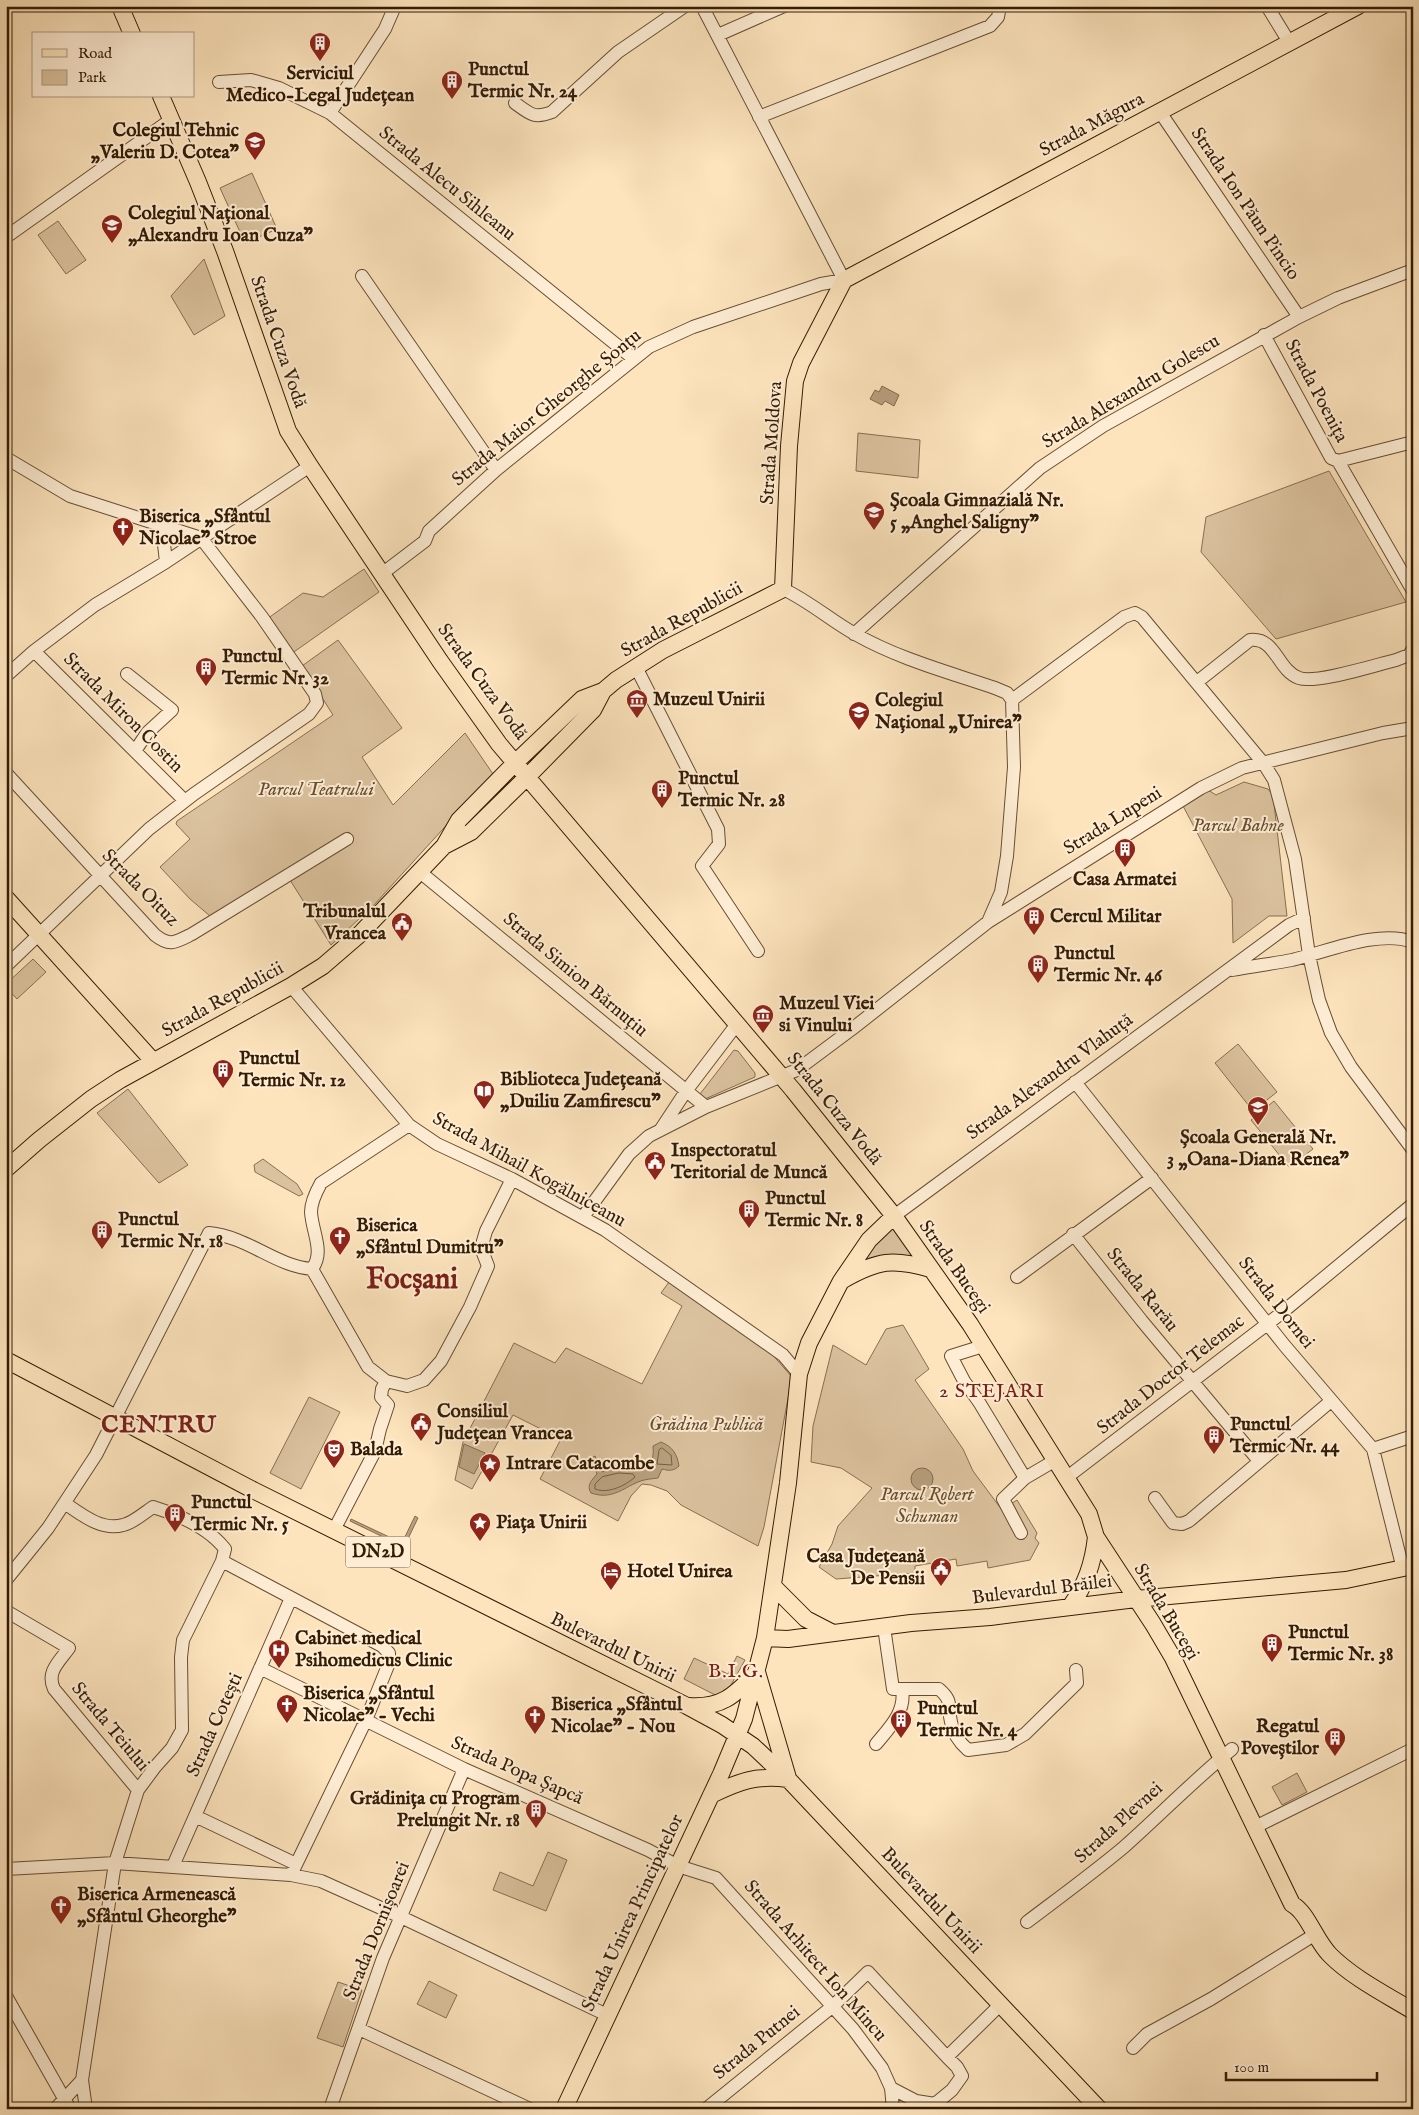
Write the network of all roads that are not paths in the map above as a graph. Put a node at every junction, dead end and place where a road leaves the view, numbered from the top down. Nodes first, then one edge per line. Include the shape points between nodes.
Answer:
1 (120, 6) edge
2 (395, 6) edge
3 (685, 6) edge
4 (702, 6) edge
5 (784, 6) edge
6 (1000, 6) edge
7 (1267, 6) edge
8 (1358, 6) edge
9 (131, 32) edge
10 (718, 35) junction
11 (1289, 42) junction
12 (219, 82) dead end
13 (162, 98) edge
14 (515, 103) dead end
15 (1160, 112) junction
16 (330, 114) junction
17 (759, 117) junction
18 (172, 119) junction
19 (6, 237) edge
20 (1413, 270) edge
21 (362, 276) dead end
22 (844, 280) junction
23 (1299, 317) junction
24 (1264, 335) junction
25 (634, 359) junction
26 (1412, 443) edge
27 (6, 458) edge
28 (1338, 461) junction
29 (310, 466) junction
30 (496, 470) junction
31 (162, 526) junction
32 (201, 538) junction
33 (166, 562) junction
34 (383, 574) junction
35 (783, 589) junction
36 (1413, 591) edge
37 (854, 634) junction
38 (1413, 649) edge
39 (34, 651) junction
40 (636, 667) junction
41 (127, 674) dead end
42 (6, 676) edge
43 (1196, 682) junction
44 (604, 691) junction
45 (1012, 700) junction
46 (1413, 728) edge
47 (135, 751) junction
48 (516, 762) junction
49 (1264, 764) junction
50 (6, 773) edge
51 (528, 776) junction
52 (185, 801) junction
53 (347, 839) dead end
54 (444, 846) junction
55 (420, 872) junction
56 (101, 877) junction
57 (6, 898) edge
58 (1304, 918) junction
59 (988, 922) junction
60 (39, 935) junction
61 (1413, 942) edge
62 (758, 951) dead end
63 (1310, 955) junction
64 (6, 966) edge
65 (1229, 970) junction
66 (292, 986) junction
67 (737, 1024) junction
68 (153, 1061) junction
69 (782, 1077) junction
70 (1075, 1082) junction
71 (686, 1091) junction
72 (706, 1108) junction
73 (409, 1125) junction
74 (660, 1130) junction
75 (1413, 1150) edge
76 (6, 1169) edge
77 (1152, 1178) junction
78 (512, 1179) junction
79 (1413, 1204) edge
80 (894, 1216) junction
81 (583, 1217) junction
82 (1073, 1234) junction
83 (312, 1269) junction
84 (931, 1269) junction
85 (1017, 1277) dead end
86 (841, 1281) junction
87 (1268, 1324) junction
88 (983, 1346) junction
89 (6, 1360) edge
90 (799, 1374) junction
91 (1192, 1380) junction
92 (386, 1381) junction
93 (1331, 1402) junction
94 (116, 1418) junction
95 (1413, 1436) edge
96 (1373, 1449) junction
97 (1054, 1460) junction
98 (1259, 1461) junction
99 (1025, 1478) junction
100 (1066, 1478) junction
101 (1155, 1498) dead end
102 (66, 1504) junction
103 (334, 1530) junction
104 (1021, 1533) dead end
105 (1096, 1537) junction
106 (223, 1555) junction
107 (1408, 1568) edge
108 (6, 1580) edge
109 (773, 1586) junction
110 (292, 1598) junction
111 (1136, 1599) junction
112 (1070, 1607) junction
113 (6, 1611) edge
114 (884, 1627) junction
115 (833, 1633) junction
116 (766, 1638) junction
117 (260, 1668) junction
118 (1076, 1670) dead end
119 (757, 1672) junction
120 (902, 1689) junction
121 (686, 1706) junction
122 (366, 1720) junction
123 (738, 1736) junction
124 (876, 1744) dead end
125 (1413, 1749) edge
126 (1226, 1754) junction
127 (464, 1769) junction
128 (788, 1779) junction
129 (138, 1790) junction
130 (711, 1795) junction
131 (195, 1816) junction
132 (1255, 1828) junction
133 (115, 1863) junction
134 (173, 1866) junction
135 (678, 1866) junction
136 (6, 1869) edge
137 (294, 1870) junction
138 (401, 1917) junction
139 (1027, 1922) dead end
140 (1314, 1935) junction
141 (6, 1996) edge
142 (1000, 2005) junction
143 (832, 2006) junction
144 (1413, 2011) edge
145 (606, 2015) junction
146 (359, 2029) junction
147 (1133, 2048) dead end
148 (947, 2057) junction
149 (82, 2080) junction
150 (891, 2088) junction
151 (63, 2106) edge
152 (86, 2109) edge
153 (330, 2109) edge
154 (530, 2109) edge
155 (564, 2109) edge
156 (706, 2109) edge
157 (893, 2109) edge
158 (1099, 2109) edge

1 - 9 main road
2 - 16 street via 384,30
3 - 14 street via 618,52 552,112 533,116
4 - 10 street
5 - 10 street
6 - 17 street via 998,18 990,26
7 - 11 street
8 - 11 main road, Strada Măgura
10 - 17 street
11 - 15 main road, Strada Măgura
12 - 16 street, Strada Alecu Sihleanu via 250,80 279,88
13 - 18 main road, Strada Cuza Vodă
15 - 22 main road, Strada Măgura
15 - 23 street, Strada Ion Păun Pincio
16 - 25 street, Strada Alecu Sihleanu
17 - 22 street
18 - 19 street
18 - 29 main road, Strada Cuza Vodă via 225,252 288,431
20 - 23 street, Strada Alexandru Golescu via 1338,298
21 - 30 street
22 - 25 street, Strada Maior Gheorghe Șonțu via 821,284 693,327 660,341
22 - 35 main road, Strada Moldova via 801,363 795,382
23 - 24 street, Strada Alexandru Golescu
24 - 28 street, Strada Poenița via 1331,458
24 - 37 street, Strada Alexandru Golescu via 1104,426 1040,468
25 - 30 street, Strada Maior Gheorghe Șonțu
26 - 28 street, Strada Poenița
27 - 31 street via 70,496
28 - 36 street, Strada Poenița
29 - 32 street
29 - 34 main road, Strada Cuza Vodă
30 - 34 street, Strada Maior Gheorghe Șonțu via 429,531 425,540
31 - 32 street
31 - 33 street
32 - 33 street
32 - 52 street via 278,641 315,694 317,703 309,714
33 - 39 street via 95,605
34 - 48 main road, Strada Cuza Vodă via 440,661
35 - 37 street
35 - 40 main road, Strada Republicii
37 - 45 street via 893,654 996,688 1007,693
38 - 43 street via 1396,660 1313,680 1298,678 1288,670 1266,642 1250,640
39 - 42 street
39 - 47 street, Strada Miron Costin
40 - 44 main road, Strada Republicii
40 - 62 street via 718,829 718,844 702,866
41 - 47 street via 172,710 147,733
43 - 45 street via 1142,617 1135,613 1124,617
43 - 49 street
44 - 48 main road, Strada Republicii via 582,699
44 - 51 main road, Strada Republicii via 593,710
45 - 59 street via 1014,766 1006,856 1001,892
46 - 49 street, Strada Lupeni
47 - 52 street, Strada Miron Costin
48 - 51 main road, Strada Cuza Vodă
48 - 54 main road, Strada Republicii via 459,820
49 - 58 street via 1274,780 1293,850
49 - 59 street, Strada Lupeni via 1242,768 1201,788
50 - 56 street, Strada Oituz
51 - 54 main road, Strada Republicii via 470,832
51 - 67 main road, Strada Cuza Vodă
52 - 56 street via 149,829
53 - 56 street, Strada Oituz via 173,943 164,942 155,935
54 - 55 main road, Strada Republicii
55 - 66 main road, Strada Republicii via 343,950
55 - 71 street, Strada Simion Bărnuțiu
56 - 60 street
57 - 60 main road
58 - 63 street
58 - 65 street, Strada Alexandru Vlahuță via 1289,925
59 - 69 street, Strada Lupeni via 852,1029 797,1070
60 - 64 street
60 - 68 main road
61 - 63 street, Strada Alexandru Vlahuță via 1366,941
63 - 65 street, Strada Alexandru Vlahuță
63 - 75 street via 1319,1000 1331,1032 1351,1067
65 - 70 street, Strada Alexandru Vlahuță
66 - 68 main road, Strada Republicii
66 - 73 street, Strada Mihail Kogălniceanu
67 - 69 main road, Strada Cuza Vodă
67 - 71 street
68 - 76 main road, Strada Republicii via 91,1099
69 - 72 street, Strada Lupeni
69 - 80 main road, Strada Cuza Vodă
70 - 77 street, Strada Dornei
70 - 80 street, Strada Alexandru Vlahuță
71 - 72 street, Strada Simion Bărnuțiu
71 - 74 street
72 - 74 street, Strada Lupeni
73 - 78 street, Strada Mihail Kogălniceanu via 437,1144
73 - 83 street via 321,1183 311,1212 318,1255
74 - 81 street via 629,1154
77 - 82 street
77 - 87 street, Strada Dornei
78 - 81 street, Strada Mihail Kogălniceanu
78 - 92 street via 481,1248 488,1266 440,1361 424,1380 407,1386
79 - 87 street, Strada Doctor Telemac
80 - 84 main road, Strada Bucegi
80 - 86 main road, Strada Unirea Principatelor via 869,1240
81 - 90 street, Strada Mihail Kogălniceanu via 783,1355
82 - 85 street
82 - 91 street, Strada Rarău
83 - 92 street via 368,1367
83 - 94 street via 297,1268 236,1238 209,1233
84 - 86 main road via 910,1263 881,1263 866,1267
84 - 88 main road, Strada Bucegi
86 - 90 main road, Strada Unirea Principatelor via 809,1344
87 - 91 street, Strada Doctor Telemac
87 - 93 street, Strada Dornei
88 - 97 main road, Strada Bucegi
88 - 99 street via 951,1356
89 - 94 main road, Bulevardul Unirii / DN2D
90 - 109 main road, Strada Unirea Principatelor
91 - 98 street, Strada Rarău
91 - 100 street, Strada Doctor Telemac
92 - 103 street via 381,1397 388,1405 375,1451
93 - 96 street, Strada Dornei
93 - 98 street
94 - 102 street
94 - 103 main road, Bulevardul Unirii / DN2D
95 - 96 street
96 - 107 street, Strada Dornei
97 - 99 street
97 - 100 main road, Strada Bucegi
98 - 101 street via 1200,1513 1182,1524 1173,1523
99 - 104 street via 1003,1499
100 - 105 main road, Strada Bucegi via 1090,1514
102 - 106 street via 105,1526 123,1525 153,1507 170,1512 217,1539
102 - 108 street
103 - 121 main road, Bulevardul Unirii / DN2D
105 - 111 main road, Strada Bucegi
105 - 112 main road via 1089,1574
106 - 110 street
106 - 129 street via 183,1640 182,1730 172,1748
107 - 111 main road, Bulevardul Brăilei via 1346,1580
109 - 115 main road via 806,1619
109 - 116 main road, Strada Unirea Principatelor
110 - 117 street, Strada Cotești
110 - 122 street via 382,1646 389,1653 389,1663
111 - 112 main road, Bulevardul Brăilei
111 - 126 main road, Strada Bucegi
112 - 114 main road, Bulevardul Brăilei
113 - 129 street, Strada Teiului via 69,1648 52,1671 50,1681
114 - 115 main road, Bulevardul Brăilei
114 - 120 street via 893,1689
115 - 116 main road, Bulevardul Brăilei via 788,1639
116 - 119 main road, Strada Unirea Principatelor
117 - 122 street, Strada Popa Șapcă
117 - 131 street, Strada Cotești
118 - 120 street via 1078,1683 1025,1734 1006,1745 968,1750 962,1745 951,1722 948,1696 940,1689
119 - 121 main road via 719,1704
119 - 123 main road, Strada Unirea Principatelor
119 - 128 main road
120 - 124 street via 904,1700 897,1717
121 - 123 main road, Bulevardul Unirii
122 - 127 street, Strada Popa Șapcă
122 - 137 street
123 - 128 main road, Bulevardul Unirii
123 - 130 main road, Strada Unirea Principatelor
125 - 132 street
126 - 132 main road, Strada Bucegi
126 - 139 street, Strada Plevnei via 1125,1846
127 - 135 street, Strada Popa Șapcă
127 - 138 street, Strada Dornișoarei
128 - 130 main road via 746,1780
128 - 142 main road, Bulevardul Unirii
129 - 133 street
130 - 135 main road, Strada Unirea Principatelor
131 - 134 street, Strada Cotești
131 - 137 street
132 - 140 main road, Strada Bucegi via 1292,1904 1300,1909
133 - 134 street
133 - 136 street
133 - 149 street
134 - 137 street
135 - 143 street, Strada Arhitect Ion Mincu via 716,1878
135 - 145 main road, Strada Unirea Principatelor
137 - 138 street
138 - 145 street
138 - 146 street, Strada Dornișoarei
140 - 144 main road, Strada Bucegi via 1346,1969
140 - 147 street via 1211,1999 1147,2034
141 - 151 street
142 - 148 street
142 - 158 main road, Bulevardul Unirii
143 - 148 street, Strada Putnei via 868,1972
143 - 150 street, Strada Arhitect Ion Mincu via 882,2068
143 - 156 street, Strada Putnei
145 - 155 main road, Strada Unirea Principatelor
146 - 153 street, Strada Dornișoarei
146 - 154 street
148 - 150 street via 962,2076 952,2090 935,2104 916,2101
149 - 151 street
149 - 152 street
150 - 157 street, Strada Arhitect Ion Mincu

